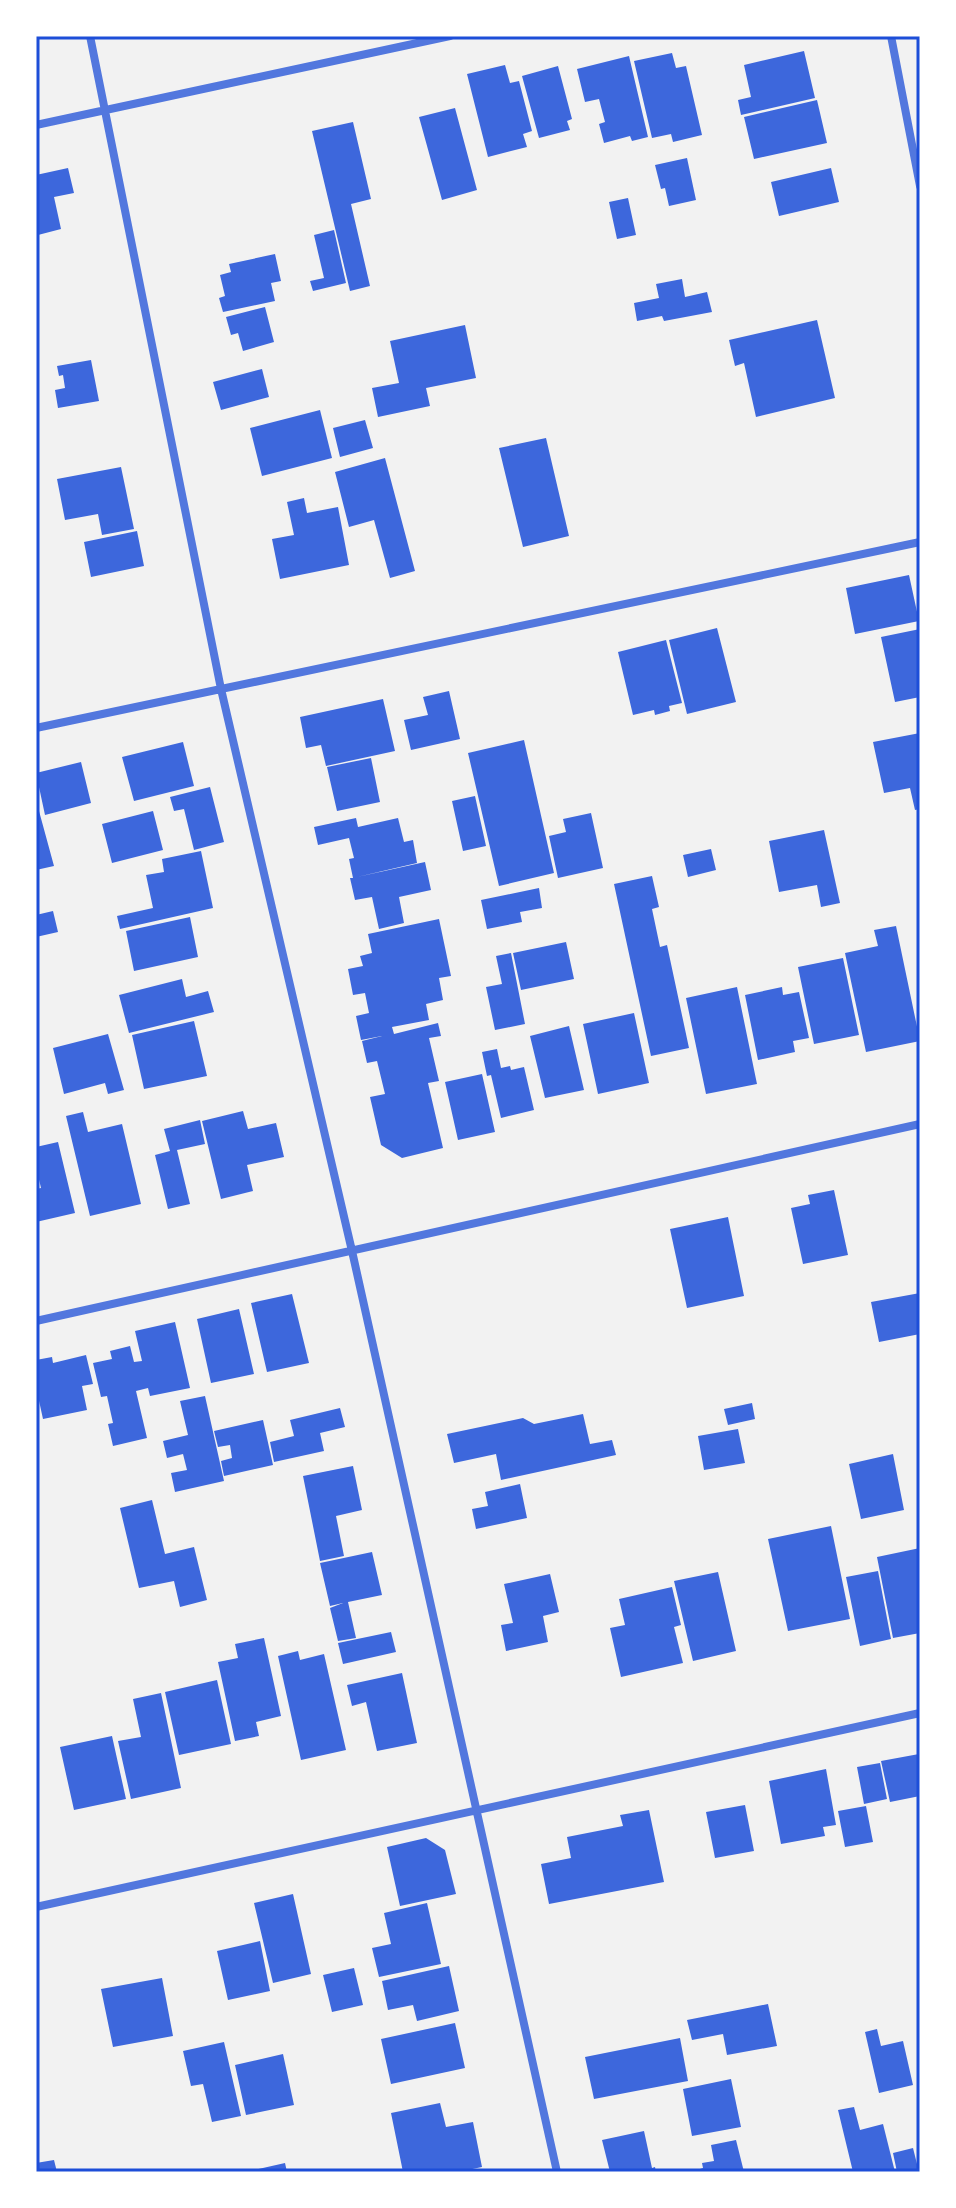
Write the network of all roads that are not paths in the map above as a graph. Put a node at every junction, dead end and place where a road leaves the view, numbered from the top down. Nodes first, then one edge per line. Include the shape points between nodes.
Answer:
1 (90, 36) edge
2 (450, 36) edge
3 (891, 36) edge
4 (105, 109) junction
5 (36, 125) edge
6 (920, 186) edge
7 (920, 542) edge
8 (221, 689) junction
9 (36, 728) edge
10 (920, 1124) edge
11 (352, 1251) junction
12 (36, 1321) edge
13 (920, 1713) edge
14 (477, 1810) junction
15 (36, 1907) edge
16 (557, 2172) edge

1 - 4 street
2 - 4 street
3 - 6 street
4 - 5 street
4 - 8 street
7 - 8 street
8 - 9 street
8 - 11 street
10 - 11 street
11 - 12 street
11 - 14 street
13 - 14 street
14 - 15 street
14 - 16 street

